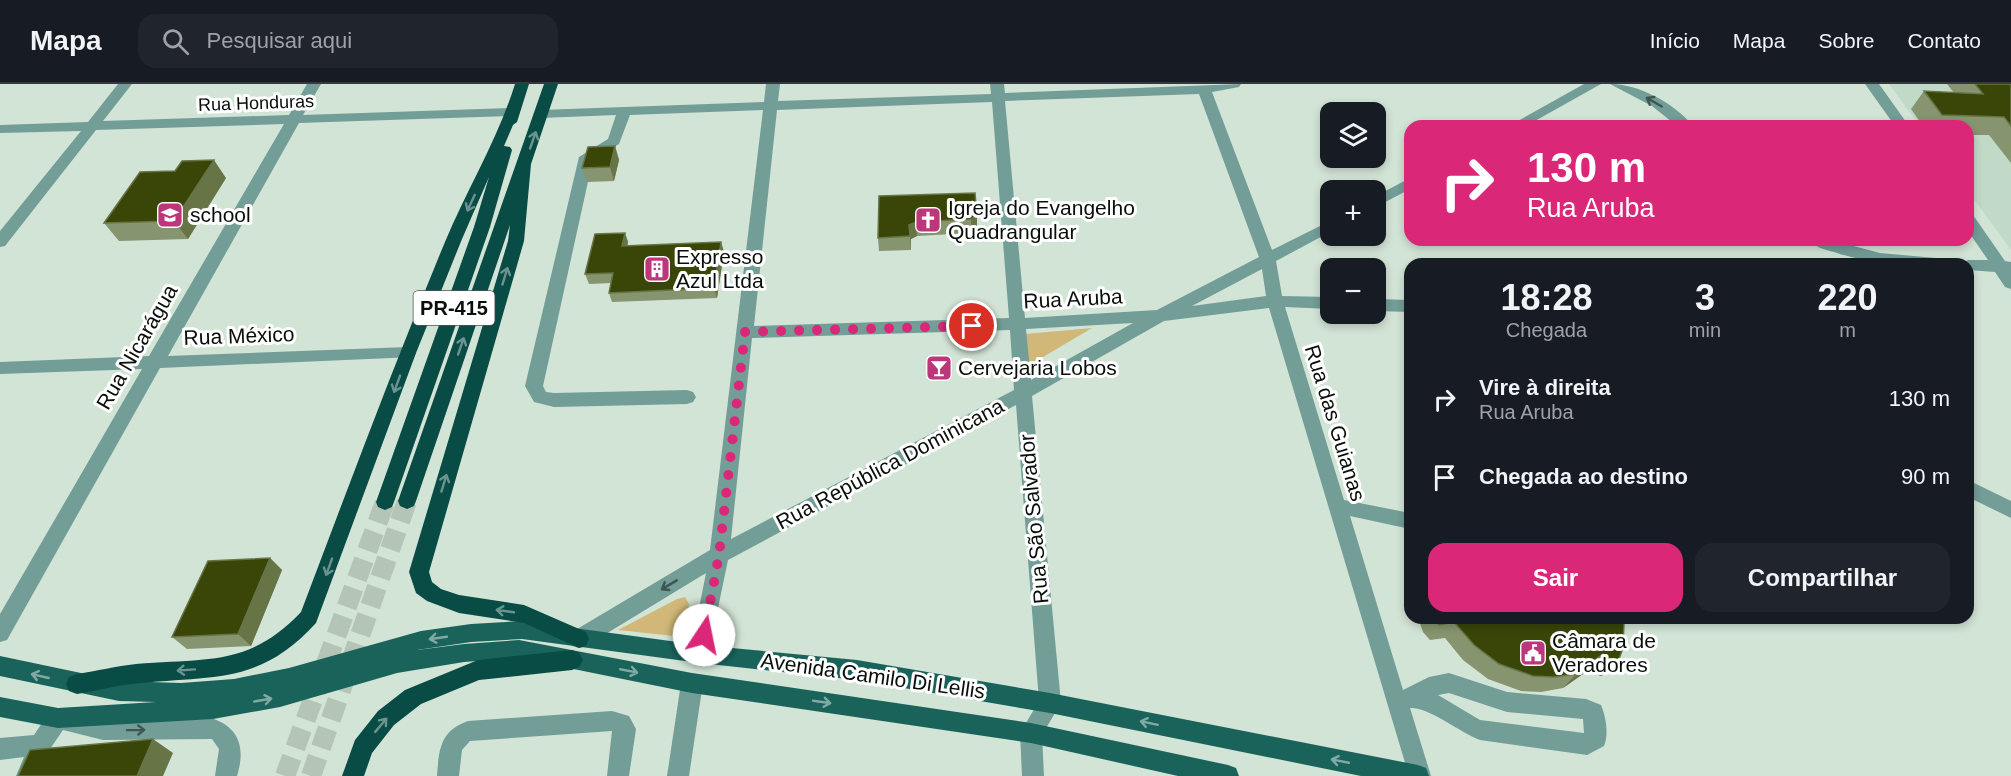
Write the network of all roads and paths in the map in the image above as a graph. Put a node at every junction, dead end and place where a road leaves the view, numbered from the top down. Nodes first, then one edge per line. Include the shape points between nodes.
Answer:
1 (125, 84) edge
2 (314, 84) edge
3 (522, 84) edge
4 (551, 84) edge
5 (773, 84) edge
6 (1234, 84) edge
7 (1594, 84) edge
8 (1617, 84) edge
9 (1872, 84) edge
10 (1203, 87) edge
11 (998, 91) edge
12 (771, 106) junction
13 (513, 112) junction
14 (624, 112) junction
15 (541, 114) junction
16 (293, 119) junction
17 (1527, 120) edge
18 (1678, 120) edge
19 (1898, 120) edge
20 (91, 126) junction
21 (0, 129) edge
22 (524, 165) junction
23 (1404, 186) edge
24 (1386, 196) edge
25 (1974, 226) edge
26 (1320, 231) edge
27 (0, 242) edge
28 (1831, 246) edge
29 (1872, 258) edge
30 (1268, 260) junction
31 (1974, 265) edge
32 (2007, 267) edge
33 (2011, 283) edge
34 (1275, 301) junction
35 (1320, 303) edge
36 (1386, 305) edge
37 (1404, 306) edge
38 (1160, 316) junction
39 (1018, 324) junction
40 (745, 332) junction
41 (408, 353) junction
42 (154, 362) junction
43 (0, 368) edge
44 (1023, 393) junction
45 (687, 397) dead end
46 (1974, 491) edge
47 (407, 501) tunnel mouth
48 (385, 502) tunnel mouth
49 (1337, 506) junction
50 (2011, 510) edge
51 (1404, 520) edge
52 (719, 555) junction
53 (0, 633) edge
54 (579, 639) junction
55 (700, 654) junction
56 (572, 660) junction
57 (0, 666) edge
58 (325, 676) junction
59 (692, 682) junction
60 (77, 684) junction
61 (1405, 700) junction
62 (1050, 703) junction
63 (0, 706) edge
64 (58, 718) junction
65 (1031, 733) junction
66 (40, 745) junction
67 (0, 749) edge
68 (27, 776) edge
69 (226, 776) edge
70 (353, 776) edge
71 (448, 776) edge
72 (618, 776) edge
73 (678, 776) edge
74 (1033, 776) edge
75 (1228, 776) edge
76 (1419, 776) edge

1 - 20 street
2 - 16 street, Rua Nicarágua
3 - 13 highway, PR-415
4 - 15 highway, PR-415
5 - 12 street
6 - 10 street
7 - 17 street
18 -> 8 street via 1657,103
9 - 19 street
10 - 11 street
10 - 30 street, Rua das Guianas
11 - 12 street
11 - 39 street, Rua São Salvador
12 - 14 street
12 - 40 street
13 - 16 street, Rua Honduras
13 -> 41 highway via 454,239
13 - 48 highway, PR-415 via 504,157 482,227
14 - 15 street
14 - 45 street via 614,141 586,157 534,386 540,397 554,400
22 -> 15 highway, PR-415
16 - 20 street, Rua Honduras
16 - 42 street, Rua Nicarágua
20 - 21 street, Rua Honduras
20 - 27 street
47 -> 22 highway, PR-415
54 -> 22 highway via 523,613 439,597 423,587 420,580 420,563 516,241
23 - 24 street
25 - 32 street
26 - 30 street, Rua República Dominicana
28 - 29 street
30 - 34 street, Rua das Guianas
30 - 38 street, Rua República Dominicana
31 - 32 street
32 - 33 street
34 - 35 street, Rua Aruba
34 - 38 street, Rua Aruba
34 - 49 street, Rua das Guianas
36 - 37 street
38 - 39 street, Rua Aruba
38 - 44 street, Rua República Dominicana
39 - 40 street, Rua Aruba
39 - 44 street, Rua São Salvador
40 - 52 street
41 - 42 street, Rua México
41 -> 60 highway via 316,603 300,629 274,650 236,666 129,674
42 - 43 street, Rua México
42 - 53 street, Rua Nicarágua
44 - 52 street, Rua República Dominicana
44 - 62 street, Rua São Salvador
46 - 50 street
49 - 51 street
49 - 61 street, Rua das Guianas
52 -> 54 street, Rua República Dominicana
52 - 55 street
54 - 55 main road, Avenida Camilo Di Lellis
54 -> 58 main road, Avenida Camilo Di Lellis via 522,630 421,640
55 - 62 main road, Avenida Camilo Di Lellis via 857,670
56 - 58 main road, Avenida Camilo Di Lellis via 519,649 464,653
56 -> 59 main road, Avenida Camilo Di Lellis
70 -> 56 highway via 363,747 386,718 413,697 478,670
60 -> 57 main road
58 - 60 main road via 181,693 119,691
64 -> 58 main road via 213,709 280,697
59 -> 65 main road, Avenida Camilo Di Lellis
59 - 73 street
61 - 61 street via 1445,709 1480,730 1587,744 1596,739 1593,712 1586,708 1507,702 1449,683 1429,687
61 - 76 street, Rua das Guianas
62 - 65 street
76 -> 62 main road, Avenida Camilo Di Lellis
63 - 64 main road
64 - 66 street
64 -> 69 street via 103,730 214,729 231,746
65 - 74 street
65 - 75 main road, Avenida Camilo Di Lellis
66 - 67 street
66 - 68 street
71 - 72 street via 451,746 458,735 468,730 612,721 621,723 625,729

